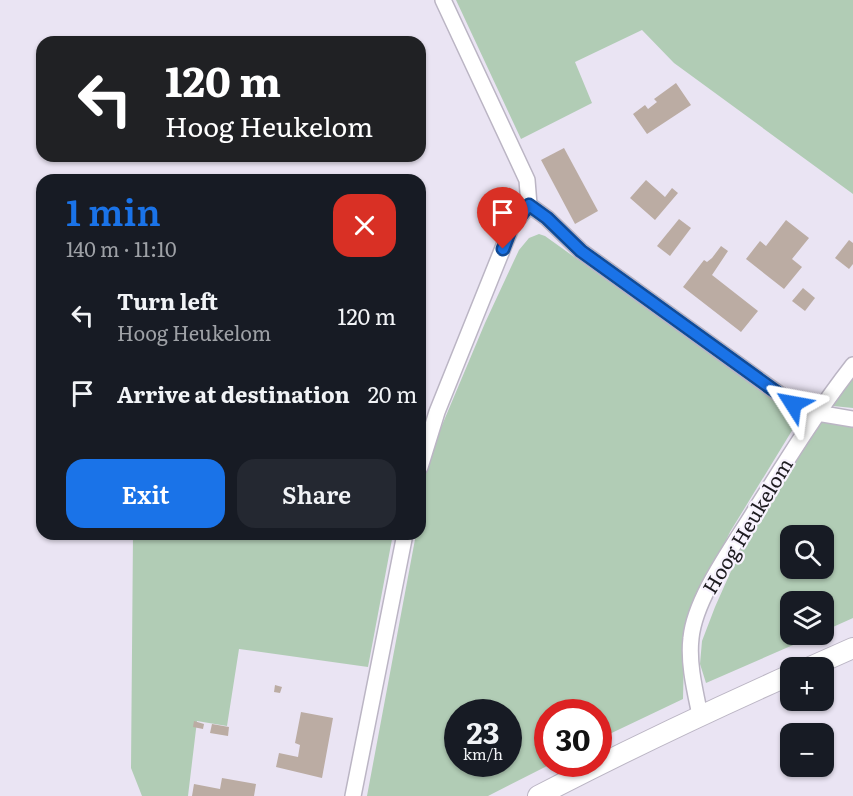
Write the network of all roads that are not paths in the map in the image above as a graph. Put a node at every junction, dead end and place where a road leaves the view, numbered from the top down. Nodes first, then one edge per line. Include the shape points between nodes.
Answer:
1 (444, 0) edge
2 (529, 205) junction
3 (853, 365) edge
4 (817, 413) junction
5 (853, 419) edge
6 (426, 446) edge
7 (404, 540) edge
8 (853, 648) edge
9 (833, 657) edge
10 (780, 679) edge
11 (700, 715) junction
12 (353, 796) edge
13 (538, 796) edge

1 - 2 street via 527,180
2 - 4 street via 581,251 762,384 793,404
2 - 6 street via 511,228 436,411
3 - 4 street, Hoog Heukelom
4 - 5 street
4 - 11 street, Hoog Heukelom via 723,562 698,610 691,658
7 - 12 street
8 - 9 street
10 - 11 street
11 - 13 street

